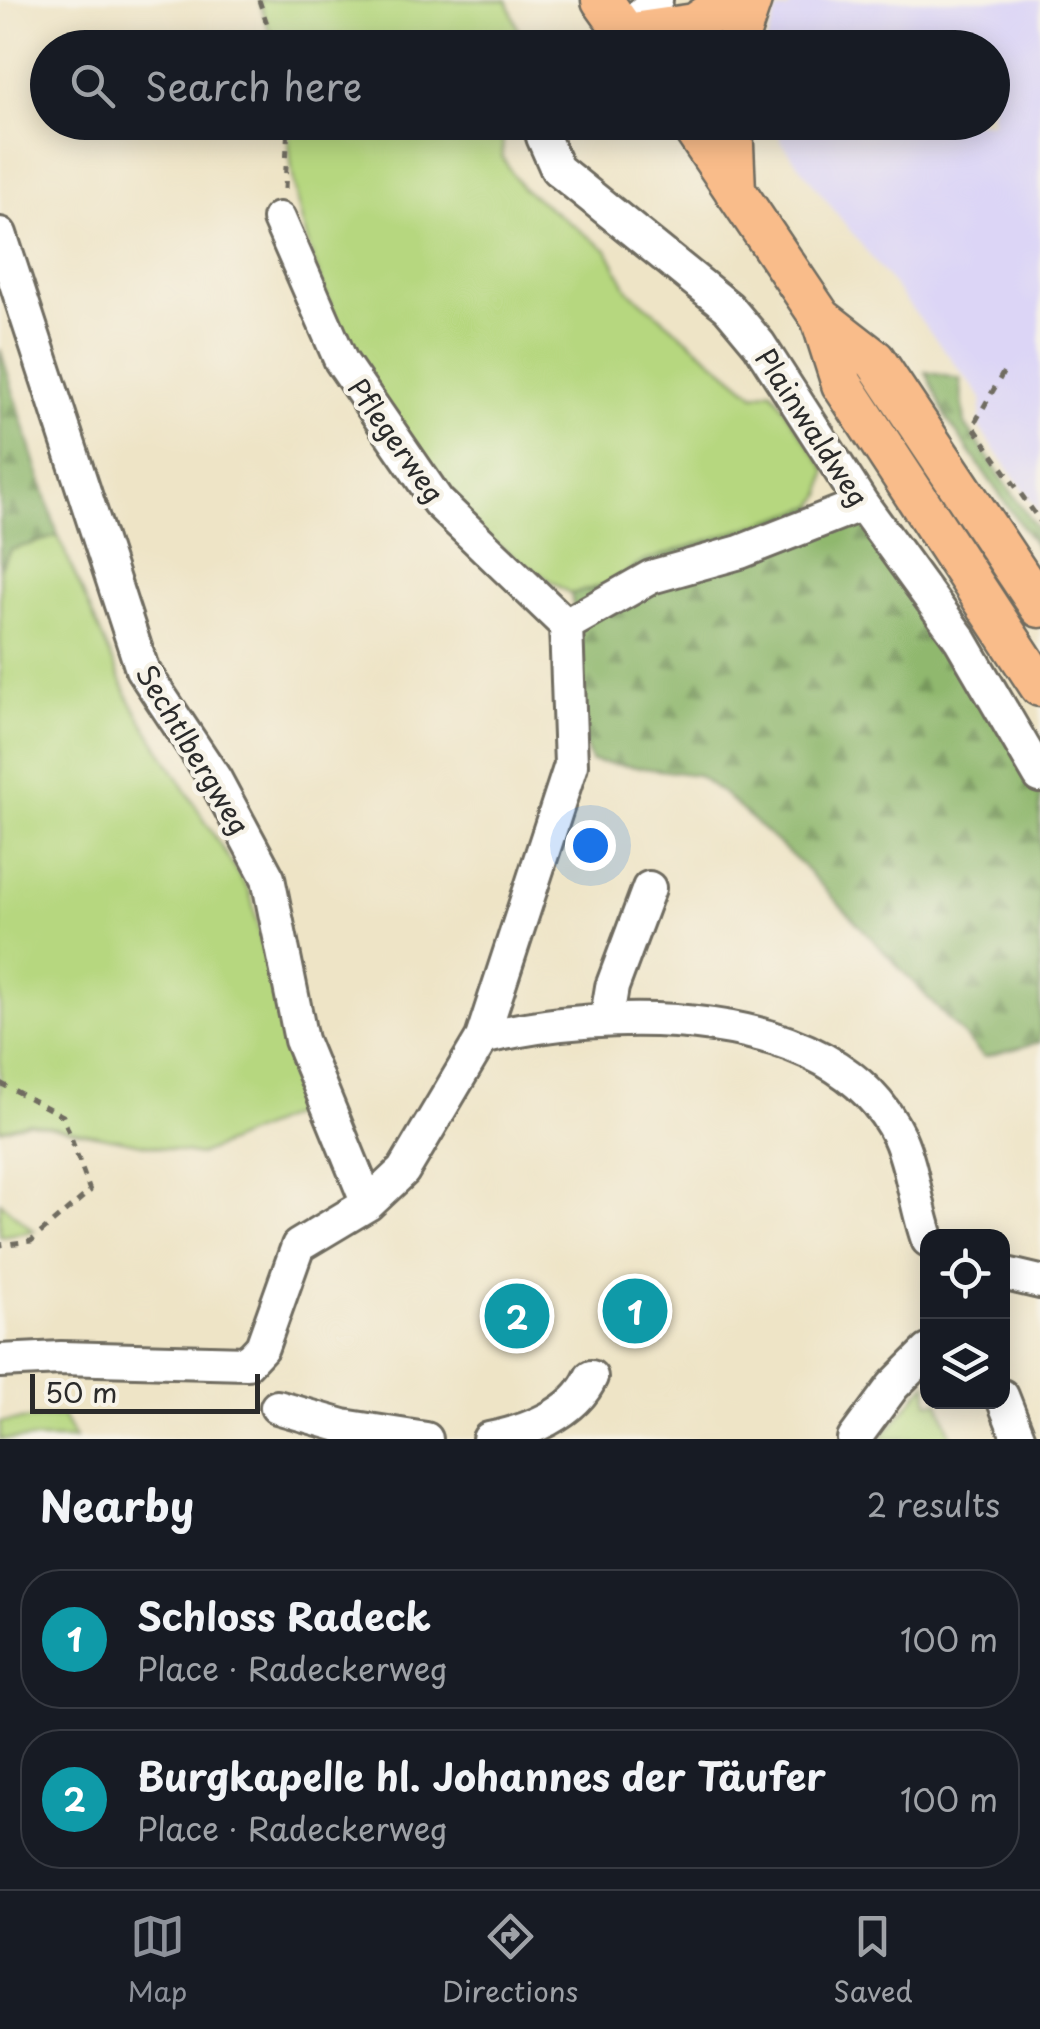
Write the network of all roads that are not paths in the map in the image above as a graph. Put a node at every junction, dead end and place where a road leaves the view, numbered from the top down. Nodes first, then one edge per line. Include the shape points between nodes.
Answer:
1 (602, 0) edge
2 (656, 0) edge
3 (731, 0) edge
4 (751, 0) edge
5 (616, 30) edge
6 (632, 30) edge
7 (672, 30) edge
8 (741, 30) edge
9 (544, 140) edge
10 (701, 140) edge
11 (733, 140) edge
12 (735, 191) junction
13 (279, 219) road end
14 (0, 234) edge
15 (821, 318) junction
16 (862, 504) junction
17 (1040, 608) edge
18 (566, 625) junction
19 (1040, 686) edge
20 (1040, 776) edge
21 (649, 888) dead end
22 (607, 1017) junction
23 (482, 1038) junction
24 (368, 1204) junction
25 (925, 1229) edge
26 (1010, 1275) edge
27 (1040, 1282) edge
28 (920, 1359) edge
29 (0, 1362) edge
30 (247, 1363) junction
31 (590, 1377) dead end
32 (277, 1406) junction
33 (1007, 1409) edge
34 (310, 1439) edge
35 (426, 1439) edge
36 (488, 1439) edge
37 (854, 1439) edge
38 (1019, 1439) edge

1 - 5 main road
2 - 6 street
3 - 7 main road via 695,24
4 - 8 main road
9 - 16 street, Plainwaldweg via 557,169 728,307
10 - 12 main road
11 - 12 main road
12 - 15 main road
13 - 18 street, Pflegerweg via 341,361 438,502
14 - 24 street, Sechtlbergweg via 142,669 215,780 268,878 300,1040
15 - 17 main road via 875,360
15 - 19 main road via 842,384
16 - 18 street via 651,578
16 - 20 street, Plainwaldweg via 960,639
18 - 23 street via 571,765
21 - 22 street
22 - 23 street
22 - 25 street via 717,1027 798,1047 832,1064 871,1097 899,1138
23 - 24 street via 403,1171
24 - 30 street via 298,1246 262,1347
26 - 27 street
28 - 37 street
29 - 30 street
30 - 32 street
31 - 36 street via 573,1404 538,1424
32 - 34 street
32 - 35 street via 343,1426
33 - 38 street

